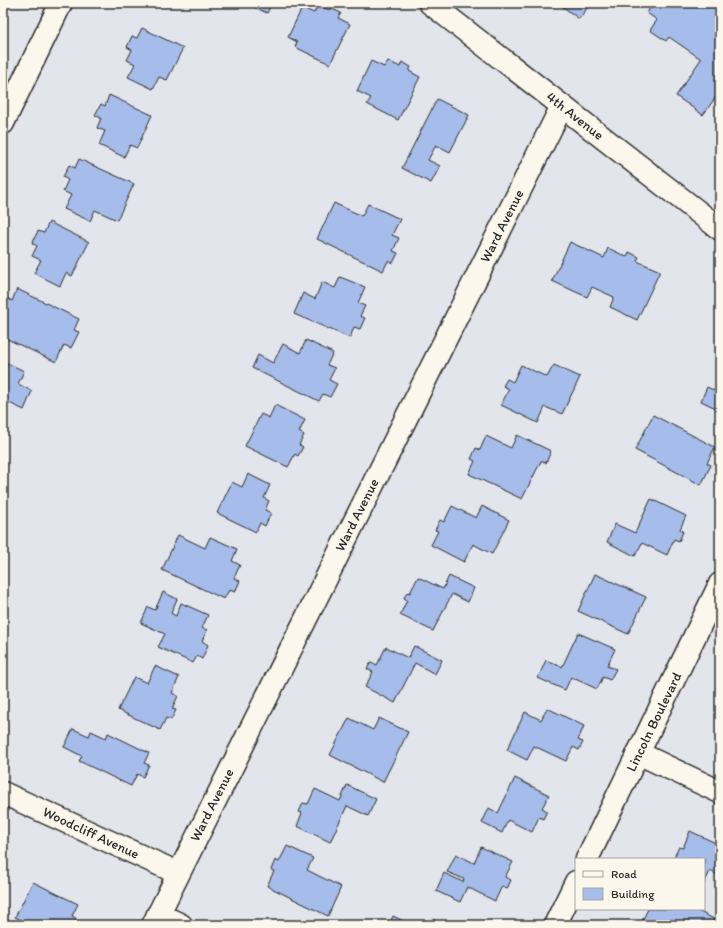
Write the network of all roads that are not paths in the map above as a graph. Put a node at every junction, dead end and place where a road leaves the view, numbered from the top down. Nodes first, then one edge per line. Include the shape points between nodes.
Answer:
1 (62, 3) edge
2 (430, 3) edge
3 (562, 106) junction
4 (3, 123) edge
5 (720, 229) edge
6 (720, 584) edge
7 (638, 753) junction
8 (720, 792) edge
9 (3, 793) edge
10 (587, 858) edge
11 (178, 873) junction
12 (575, 884) edge
13 (155, 920) edge
14 (181, 925) edge
15 (555, 925) edge

1 - 4 street
2 - 3 street, 4th Avenue
3 - 5 street, 4th Avenue
3 - 11 street, Ward Avenue
6 - 7 street, Lincoln Boulevard
7 - 8 street
7 - 10 street, Lincoln Boulevard
9 - 11 street, Woodcliff Avenue
11 - 13 street, Ward Avenue
12 - 15 street
13 - 14 street

